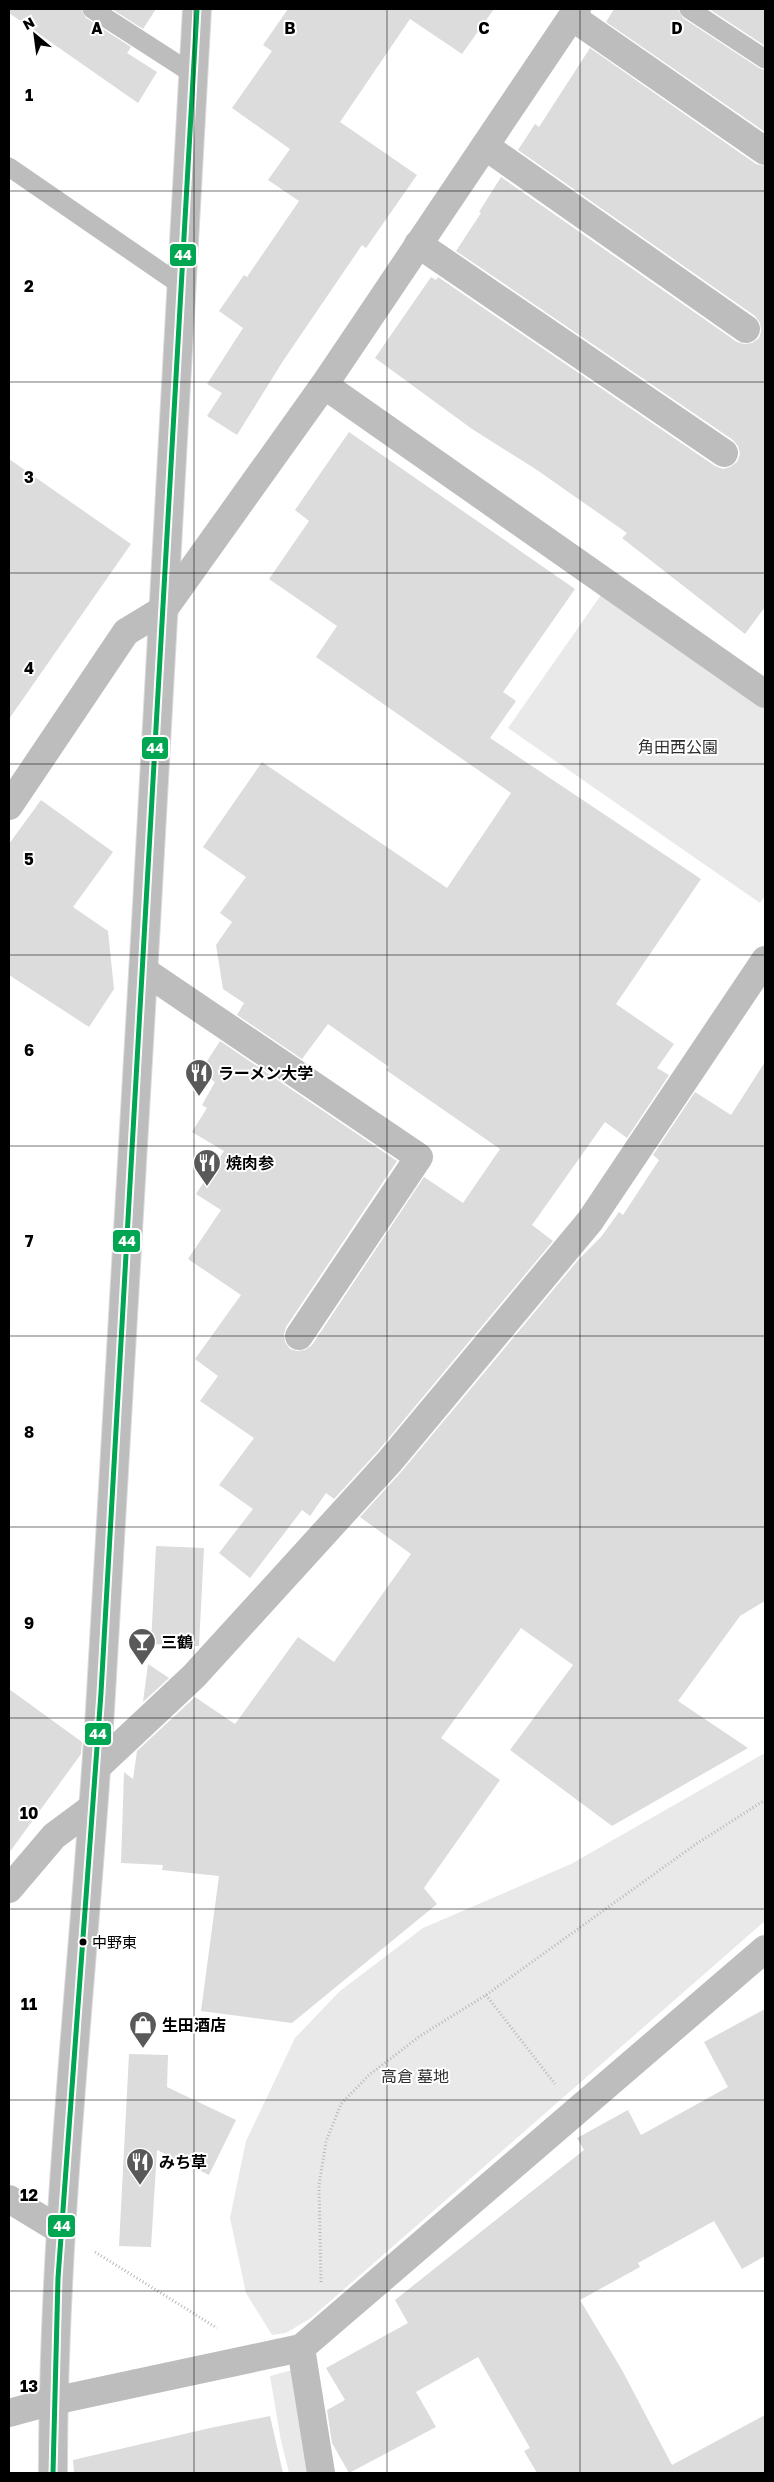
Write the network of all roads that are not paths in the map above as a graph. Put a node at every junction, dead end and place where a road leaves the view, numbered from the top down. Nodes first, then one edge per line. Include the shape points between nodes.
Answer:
1 (92, 9) edge
2 (197, 9) edge
3 (689, 9) edge
4 (574, 13) edge
5 (765, 59) edge
6 (193, 74) junction
7 (485, 146) junction
8 (765, 151) edge
9 (9, 167) edge
10 (418, 244) junction
11 (182, 286) junction
12 (746, 328) dead end
13 (324, 386) junction
14 (724, 453) dead end
15 (164, 609) junction
16 (765, 694) edge
17 (9, 806) edge
18 (765, 960) edge
19 (143, 970) junction
20 (299, 1336) dead end
21 (97, 1767) junction
22 (92, 1807) junction
23 (9, 1889) edge
24 (765, 1949) edge
25 (9, 2199) edge
26 (60, 2230) junction
27 (311, 2339) junction
28 (53, 2401) junction
29 (9, 2413) edge
30 (53, 2473) edge
31 (321, 2473) edge

1 - 6 lane
2 - 6 street
3 - 5 lane
4 - 7 street
4 - 8 street
6 - 11 street
7 - 10 street
7 - 12 street
9 - 11 lane
10 - 13 street
10 - 14 street
11 - 15 street
13 - 15 street
13 - 16 street
15 - 17 street via 126,632
15 - 19 street
18 - 21 street via 584,1229 384,1468 194,1676
19 - 20 street via 418,1157
19 - 21 street
21 - 22 street
22 - 23 street via 54,1836
22 - 26 street
24 - 27 street
25 - 26 street
26 - 28 street
27 - 28 street via 262,2357
27 - 31 street
28 - 29 street
28 - 30 street

